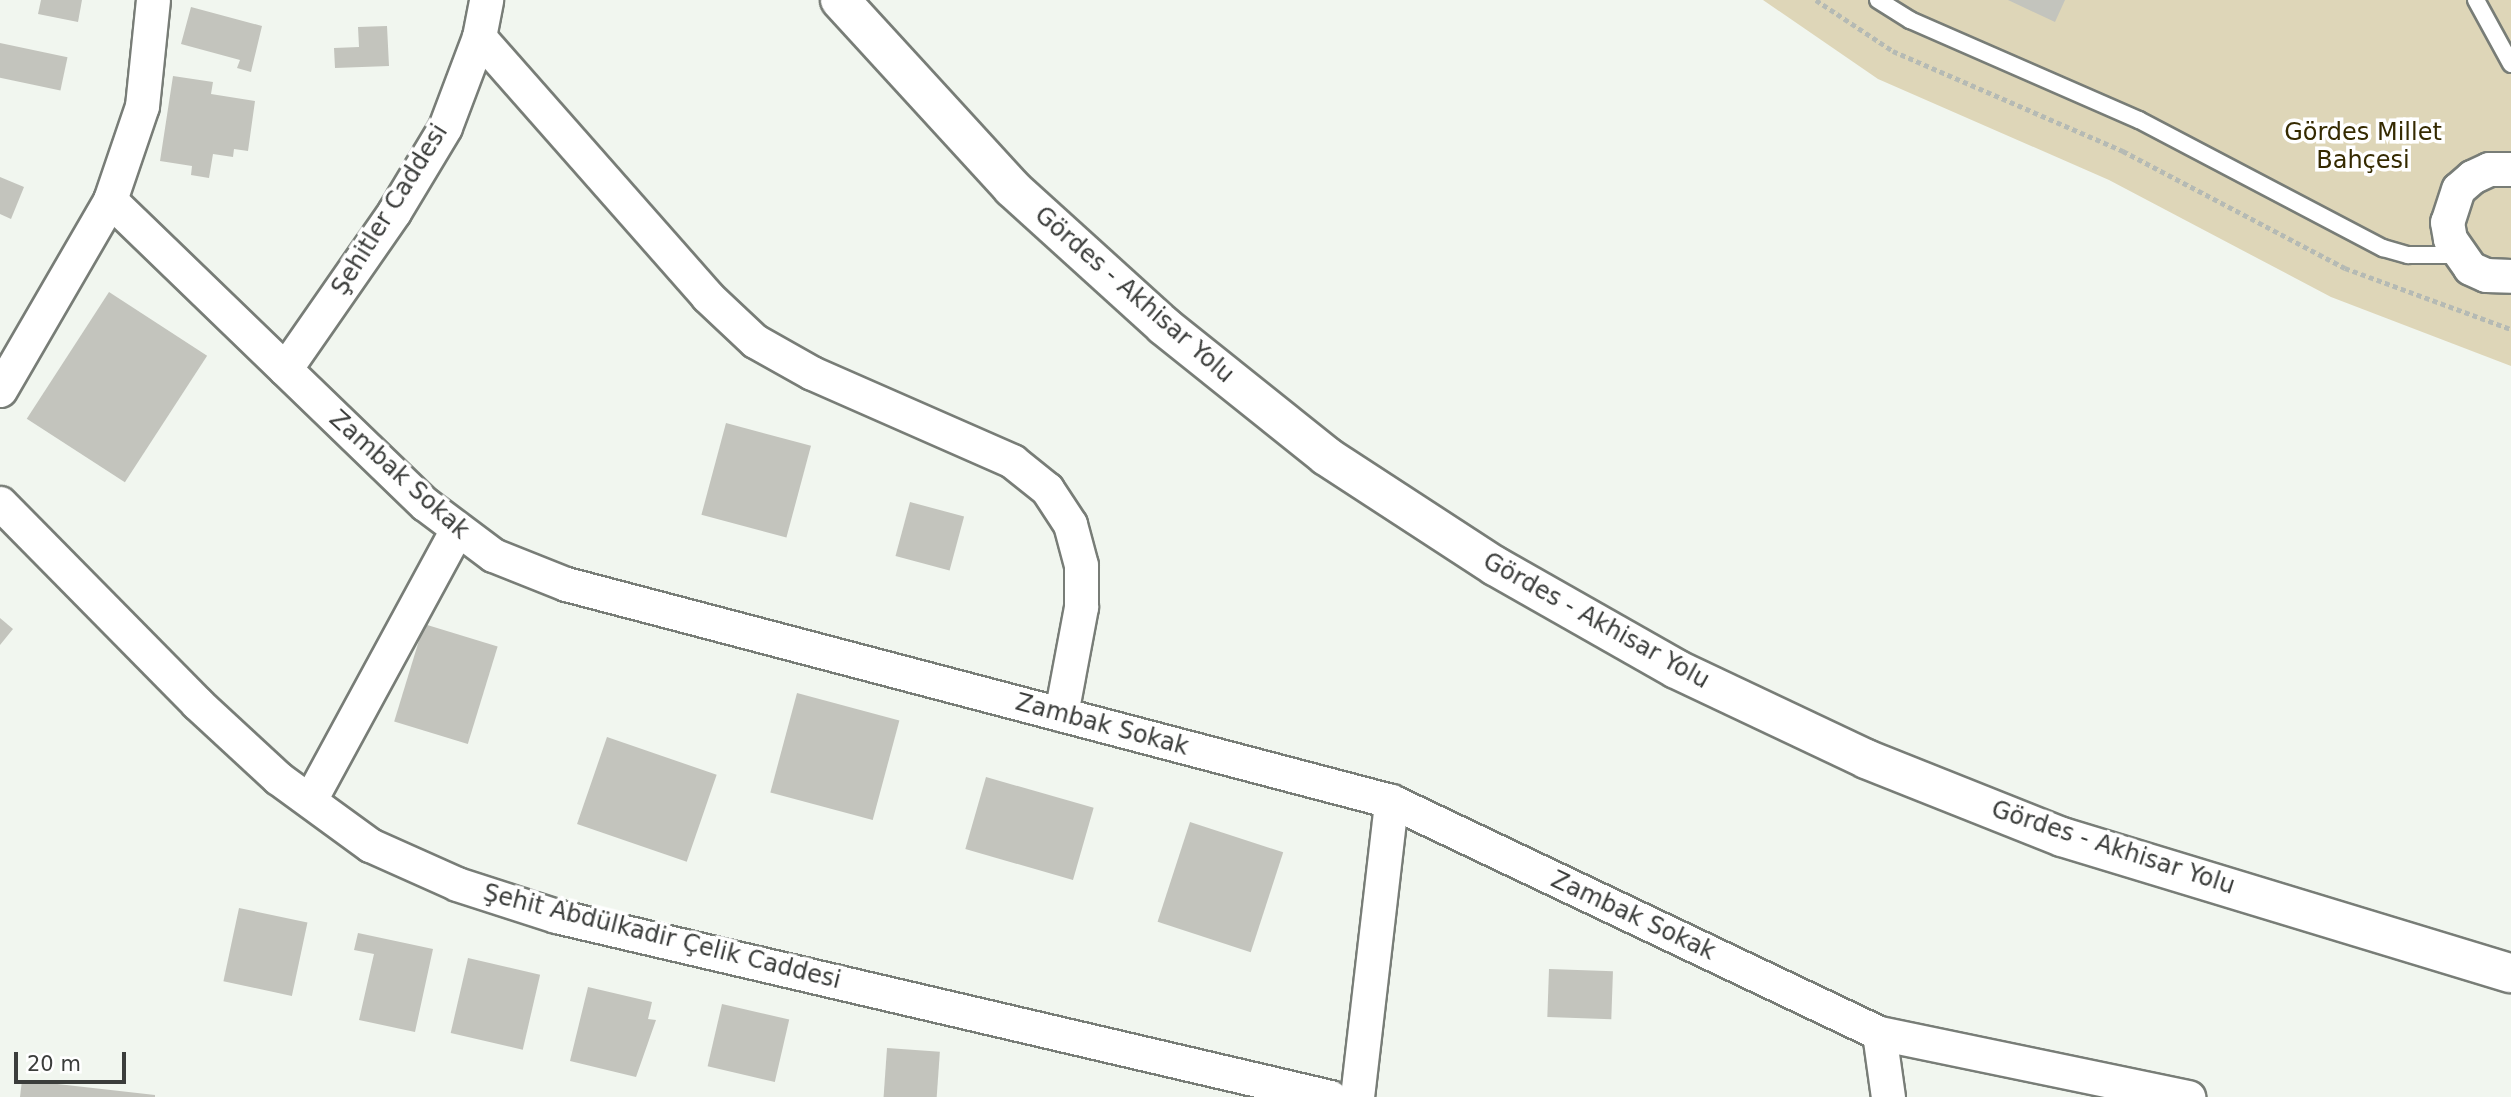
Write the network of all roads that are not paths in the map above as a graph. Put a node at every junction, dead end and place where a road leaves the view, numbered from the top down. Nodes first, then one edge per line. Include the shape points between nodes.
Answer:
1 (153, 0) edge
2 (485, 0) edge
3 (840, 0) edge
4 (1878, 0) edge
5 (2476, 0) edge
6 (479, 37) junction
7 (2511, 64) edge
8 (2511, 169) edge
9 (110, 200) junction
10 (2458, 255) junction
11 (2508, 280) edge
12 (285, 369) junction
13 (0, 390) edge
14 (0, 503) edge
15 (456, 531) junction
16 (1061, 714) junction
17 (310, 800) junction
18 (1391, 801) junction
19 (2511, 973) edge
20 (1880, 1033) junction
21 (1330, 1097) edge
22 (1357, 1097) edge
23 (1888, 1097) edge
24 (2188, 1097) edge

1 - 9 street via 142,106
2 - 6 street, Şehitler Caddesi
3 - 19 main road, Gördes - Akhisar Yolu via 1012,188 1164,326 1326,456 1495,566 1676,669 1890,769 2062,837
4 - 10 lane via 1910,20 2139,120 2383,248 2408,255
5 - 7 lane
6 - 12 street, Şehitler Caddesi via 445,127 394,212
6 - 16 street via 707,296 755,341 812,373 1012,461 1047,489 1070,524 1081,565 1081,607
8 - 10 street via 2489,169 2458,189 2447,222
9 - 12 street, Zambak Sokak
9 - 13 street
10 - 11 street via 2470,268
12 - 15 street, Zambak Sokak
14 - 17 street, Şehit Abdülkadir Çelik Caddesi via 197,703
15 - 16 street, Zambak Sokak via 494,555 566,584
15 - 17 street
16 - 18 street, Zambak Sokak
17 - 21 street, Şehit Abdülkadir Çelik Caddesi via 370,845 457,884 556,916
18 - 20 street, Zambak Sokak
18 - 22 street
20 - 23 street
20 - 24 street, Zambak Sokak

